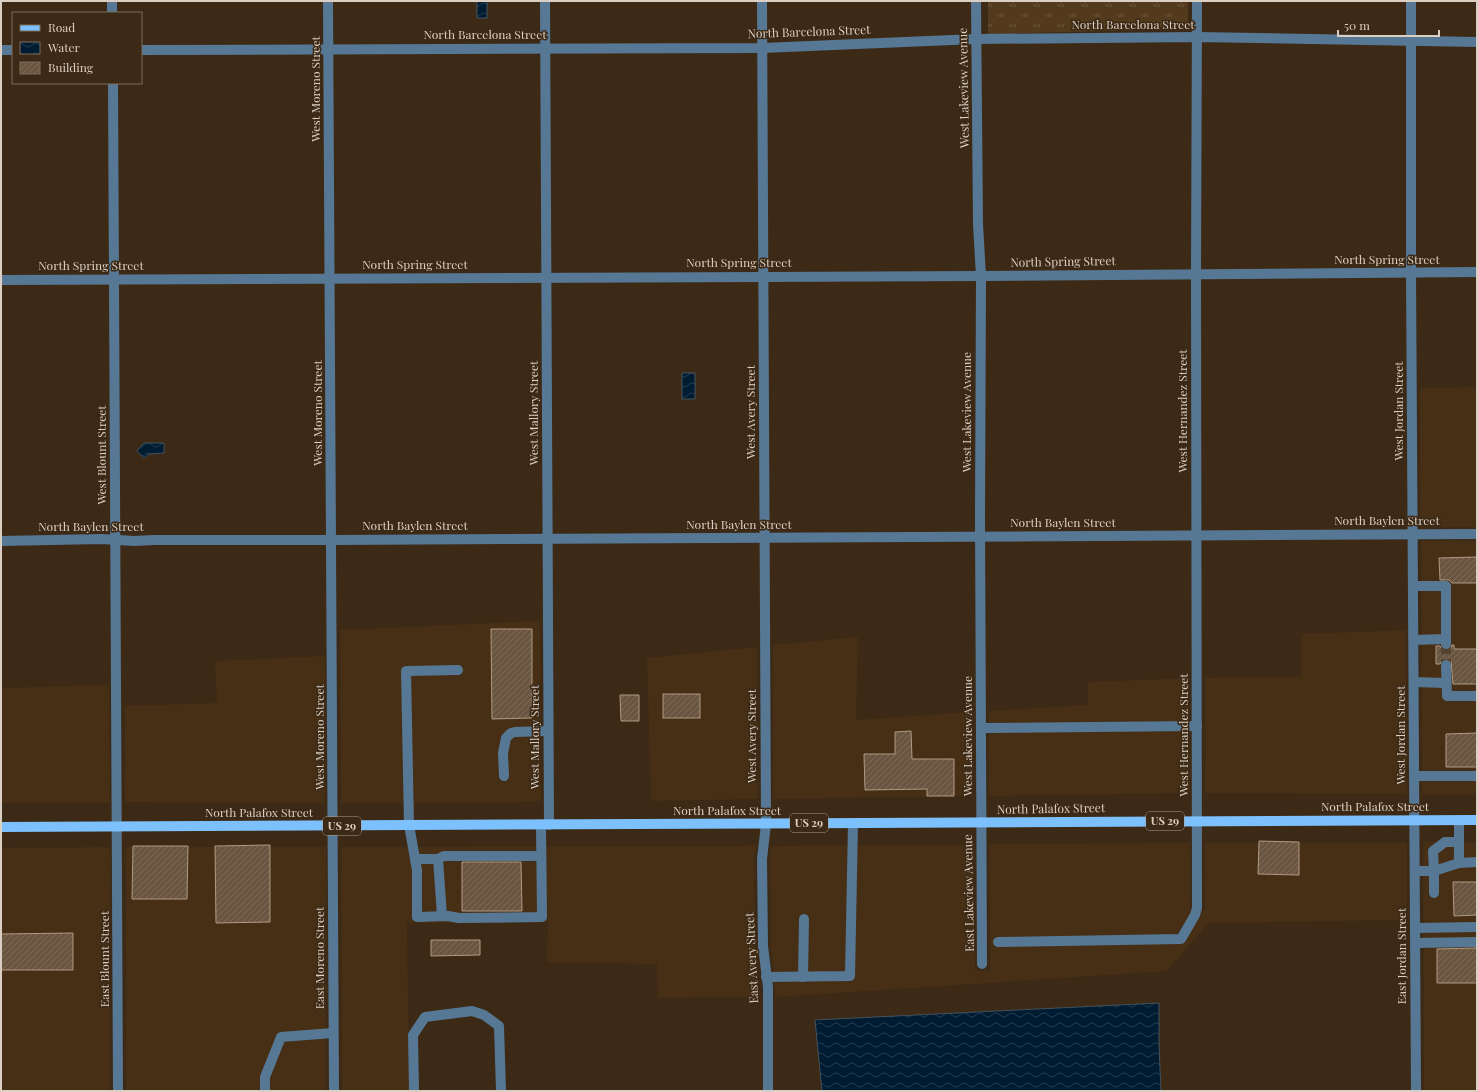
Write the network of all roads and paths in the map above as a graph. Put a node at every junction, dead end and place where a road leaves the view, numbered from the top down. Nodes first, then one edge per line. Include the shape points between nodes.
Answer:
1 (112, 1) edge
2 (328, 1) edge
3 (545, 1) edge
4 (762, 1) edge
5 (976, 1) edge
6 (1197, 1) edge
7 (1411, 1) edge
8 (112, 12) edge
9 (1198, 37) junction
10 (976, 39) junction
11 (1411, 41) junction
12 (1477, 42) edge
13 (545, 48) junction
14 (762, 48) junction
15 (329, 49) junction
16 (1, 50) edge
17 (12, 50) edge
18 (142, 50) edge
19 (113, 84) edge
20 (1477, 272) edge
21 (1411, 273) junction
22 (1196, 274) junction
23 (763, 276) junction
24 (981, 276) junction
25 (546, 277) junction
26 (330, 278) junction
27 (114, 279) junction
28 (1, 280) edge
29 (1413, 534) junction
30 (1477, 534) edge
31 (1196, 535) junction
32 (981, 537) junction
33 (764, 538) junction
34 (548, 539) junction
35 (116, 540) junction
36 (332, 540) junction
37 (1, 541) edge
38 (1413, 586) junction
39 (1414, 640) junction
40 (1446, 665) tunnel mouth
41 (458, 670) dead end
42 (1414, 682) junction
43 (1446, 683) junction
44 (1477, 696) edge
45 (1197, 726) junction
46 (981, 728) junction
47 (548, 731) junction
48 (504, 776) dead end
49 (1414, 776) junction
50 (1477, 776) edge
51 (1415, 820) junction
52 (1459, 820) junction
53 (1477, 820) edge
54 (1198, 821) junction
55 (852, 823) junction
56 (981, 823) junction
57 (766, 824) junction
58 (409, 825) junction
59 (545, 825) junction
60 (333, 826) junction
61 (1, 827) edge
62 (118, 827) junction
63 (1459, 842) junction
64 (541, 856) junction
65 (415, 859) junction
66 (438, 859) junction
67 (1477, 862) edge
68 (1459, 863) junction
69 (1415, 871) junction
70 (1434, 871) junction
71 (1434, 893) dead end
72 (442, 916) junction
73 (804, 919) dead end
74 (1477, 927) edge
75 (1415, 928) junction
76 (998, 942) dead end
77 (1477, 942) edge
78 (1415, 943) junction
79 (982, 964) dead end
80 (766, 977) junction
81 (803, 977) junction
82 (333, 1033) junction
83 (118, 1091) edge
84 (265, 1091) edge
85 (334, 1091) edge
86 (414, 1091) edge
87 (501, 1091) edge
88 (768, 1091) edge
89 (1416, 1091) edge

1 - 8 street
2 - 15 street, West Moreno Street
3 - 13 street, West Mallory Street
4 - 14 street, West Avery Street
5 - 10 street, West Lakeview Avenue
6 - 9 street, West Hernandez Street
7 - 11 street, West Jordan Street
9 - 10 street, North Barcelona Street
9 - 11 street, North Barcelona Street
9 - 22 street, West Hernandez Street
10 - 14 street, North Barcelona Street
10 - 24 street, West Lakeview Avenue
11 - 12 street, North Barcelona Street
11 - 21 street, West Jordan Street
13 - 14 street, North Barcelona Street
13 - 15 street, North Barcelona Street
13 - 25 street, West Mallory Street
14 - 23 street, West Avery Street
15 - 18 street, North Barcelona Street
15 - 26 street, West Moreno Street
16 - 17 street
19 - 27 street, West Blount Street
20 - 21 street, North Spring Street
21 - 22 street, North Spring Street
21 - 29 street, West Jordan Street
22 - 24 street, North Spring Street
22 - 31 street, West Hernandez Street
23 - 24 street, North Spring Street
23 - 25 street, North Spring Street
23 - 33 street, West Avery Street
24 - 32 street, West Lakeview Avenue
25 - 26 street, North Spring Street
25 - 34 street, West Mallory Street
26 - 27 street, North Spring Street
26 - 36 street, West Moreno Street
27 - 28 street, North Spring Street
27 - 35 street, West Blount Street
29 - 30 street, North Baylen Street
29 - 31 street, North Baylen Street
29 - 38 street, West Jordan Street
31 - 32 street, North Baylen Street
31 - 45 street, West Hernandez Street
32 - 33 street, North Baylen Street
32 - 46 street, West Lakeview Avenue
33 - 34 street, North Baylen Street
33 - 57 street, West Avery Street
34 - 36 street, North Baylen Street
34 - 47 street, West Mallory Street
35 - 36 street, North Baylen Street
35 - 37 street, North Baylen Street
35 - 62 street, West Blount Street
36 - 60 street, West Moreno Street
38 - 39 street, West Jordan Street
38 - 39 street via 1446,586 1446,642
39 - 42 street, West Jordan Street
40 - 43 street
41 - 58 street via 406,671
42 - 43 street
42 - 49 street, West Jordan Street
43 - 44 street via 1447,696
45 - 46 street
45 - 54 street, West Hernandez Street
46 - 56 street, West Lakeview Avenue
47 - 48 street via 515,732 506,738 503,753
47 - 59 street, West Mallory Street
49 - 50 street
49 - 51 street, West Jordan Street
51 - 52 main road, North Palafox Street / US 29
51 - 54 main road, North Palafox Street / US 29
51 - 69 street, East Jordan Street
52 - 53 main road, North Palafox Street / US 29
52 - 63 street
54 - 56 main road, North Palafox Street / US 29
54 - 76 street, West Hernandez Street via 1197,902 1195,915 1181,939
55 - 56 main road, North Palafox Street / US 29
55 - 57 main road, North Palafox Street / US 29
55 - 81 street via 850,976
56 - 79 street, East Lakeview Avenue
57 - 59 main road, North Palafox Street / US 29
57 - 80 street, East Avery Street via 762,859
58 - 59 main road, North Palafox Street / US 29
58 - 60 main road, North Palafox Street / US 29
58 - 65 street
59 - 64 street, West Mallory Street
60 - 62 main road, North Palafox Street / US 29
60 - 82 street, East Moreno Street
61 - 62 main road, North Palafox Street / US 29
62 - 83 street, East Blount Street
63 - 68 street
63 - 70 street via 1445,842 1433,851
64 - 66 street via 444,856
64 - 72 street, West Mallory Street via 542,917
65 - 66 street
65 - 72 street via 417,917
66 - 72 street
67 - 68 street
68 - 70 street
69 - 70 street
69 - 75 street, East Jordan Street
70 - 71 street
73 - 81 street
74 - 75 street
75 - 78 street, East Jordan Street
77 - 78 street
78 - 89 street, East Jordan Street
80 - 81 street
80 - 88 street, East Avery Street
82 - 84 street via 281,1037 265,1077
82 - 85 street, East Moreno Street
86 - 87 street via 413,1035 425,1017 472,1011 484,1015 499,1026

